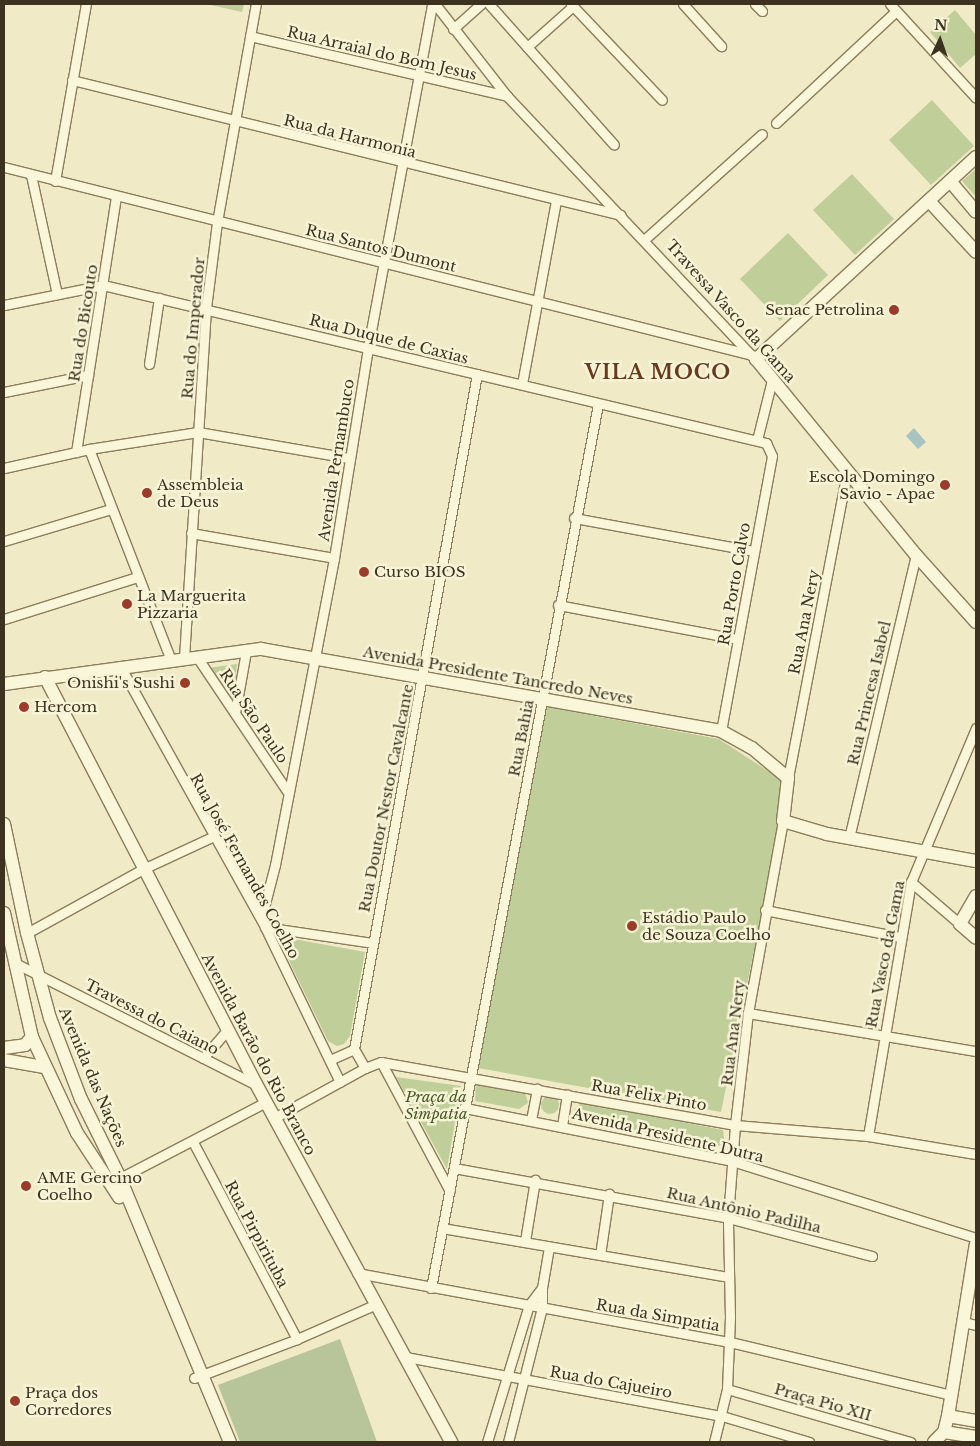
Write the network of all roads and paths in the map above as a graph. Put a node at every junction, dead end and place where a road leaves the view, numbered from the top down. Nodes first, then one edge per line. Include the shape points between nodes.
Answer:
1 (86, 4) edge
2 (256, 4) edge
3 (434, 4) edge
4 (481, 4) edge
5 (489, 4) edge
6 (683, 4) edge
7 (755, 4) edge
8 (572, 5) edge
9 (893, 7) edge
10 (762, 11) dead end
11 (453, 29) junction
12 (250, 36) junction
13 (721, 46) dead end
14 (527, 47) junction
15 (418, 76) junction
16 (72, 80) junction
17 (508, 96) junction
18 (976, 98) edge
19 (662, 100) dead end
20 (235, 122) junction
21 (776, 123) dead end
22 (762, 134) dead end
23 (614, 144) dead end
24 (976, 157) edge
25 (401, 163) junction
26 (4, 167) edge
27 (31, 175) junction
28 (56, 181) junction
29 (950, 182) junction
30 (116, 198) junction
31 (556, 201) junction
32 (929, 201) junction
33 (976, 212) edge
34 (621, 215) junction
35 (217, 222) junction
36 (645, 239) junction
37 (976, 252) edge
38 (383, 263) junction
39 (103, 285) junction
40 (57, 294) junction
41 (159, 298) junction
42 (539, 302) junction
43 (4, 305) edge
44 (206, 308) junction
45 (368, 347) junction
46 (754, 357) junction
47 (149, 364) dead end
48 (477, 374) junction
49 (88, 375) junction
50 (772, 380) junction
51 (522, 384) junction
52 (4, 392) edge
53 (598, 404) junction
54 (198, 432) junction
55 (757, 440) junction
56 (766, 443) joint
57 (89, 449) junction
58 (76, 452) junction
59 (349, 458) junction
60 (4, 468) edge
61 (847, 471) junction
62 (111, 509) junction
63 (574, 518) junction
64 (191, 533) junction
65 (4, 541) edge
66 (754, 551) junction
67 (916, 555) junction
68 (334, 558) junction
69 (138, 577) junction
70 (558, 605) junction
71 (4, 619) edge
72 (976, 622) edge
73 (738, 639) junction
74 (246, 651) junction
75 (314, 657) junction
76 (184, 658) junction
77 (120, 666) junction
78 (45, 677) junction
79 (422, 678) junction
80 (4, 684) edge
81 (542, 700) junction
82 (235, 713) junction
83 (976, 728) edge
84 (721, 731) junction
85 (788, 778) junction
86 (287, 791) junction
87 (783, 821) junction
88 (4, 824) edge
89 (212, 837) junction
90 (849, 838) junction
91 (922, 851) junction
92 (976, 861) edge
93 (143, 869) junction
94 (910, 882) junction
95 (976, 896) edge
96 (765, 910) junction
97 (4, 914) edge
98 (263, 923) junction
99 (960, 924) junction
100 (27, 933) junction
101 (900, 937) junction
102 (976, 938) edge
103 (373, 943) junction
104 (15, 964) junction
105 (37, 974) junction
106 (748, 1013) junction
107 (227, 1030) junction
108 (883, 1035) junction
109 (32, 1037) junction
110 (4, 1048) edge
111 (354, 1049) junction
112 (976, 1051) edge
113 (203, 1058) junction
114 (332, 1059) junction
115 (4, 1060) edge
116 (381, 1062) junction
117 (44, 1068) junction
118 (365, 1068) junction
119 (470, 1077) junction
120 (340, 1082) junction
121 (256, 1084) junction
122 (537, 1089) junction
123 (567, 1094) junction
124 (266, 1102) junction
125 (465, 1108) junction
126 (274, 1118) junction
127 (530, 1120) junction
128 (735, 1125) junction
129 (562, 1126) junction
130 (868, 1136) junction
131 (193, 1142) junction
132 (976, 1154) edge
133 (732, 1160) junction
134 (454, 1168) junction
135 (120, 1178) junction
136 (535, 1180) junction
137 (450, 1191) junction
138 (609, 1194) junction
139 (728, 1218) junction
140 (442, 1228) junction
141 (976, 1238) edge
142 (525, 1241) junction
143 (976, 1244) edge
144 (549, 1247) junction
145 (600, 1255) junction
146 (872, 1256) dead end
147 (357, 1273) junction
148 (728, 1277) junction
149 (431, 1288) junction
150 (542, 1288) junction
151 (374, 1305) junction
152 (529, 1305) junction
153 (542, 1308) junction
154 (963, 1322) junction
155 (976, 1324) edge
156 (297, 1339) junction
157 (730, 1342) junction
158 (406, 1357) junction
159 (198, 1376) junction
160 (507, 1377) junction
161 (526, 1381) junction
162 (727, 1389) junction
163 (951, 1396) junction
164 (722, 1416) junction
165 (948, 1416) junction
166 (976, 1421) edge
167 (944, 1432) junction
168 (976, 1437) edge
169 (221, 1442) edge
170 (230, 1442) edge
171 (451, 1442) edge
172 (487, 1442) edge
173 (508, 1442) edge
174 (714, 1442) edge
175 (809, 1442) edge
176 (906, 1442) edge
177 (934, 1442) edge

1 - 16 street
2 - 12 street, Rua do Imperador
3 - 11 street, Travessa Vasco da Gama
3 - 15 street, Avenida Pernambuco
4 - 11 street
5 - 14 street
6 - 13 street
7 - 10 street
8 - 14 street
8 - 19 street
9 - 18 street
9 - 21 street
11 - 17 street, Travessa Vasco da Gama
12 - 15 street, Rua Arraial do Bom Jesus
12 - 20 street, Rua do Imperador
14 - 23 street
15 - 17 street, Rua Arraial do Bom Jesus
15 - 25 street, Avenida Pernambuco
16 - 20 street, Rua da Harmonia
16 - 28 street
17 - 34 street, Travessa Vasco da Gama
20 - 25 street, Rua da Harmonia
20 - 35 street, Rua do Imperador
22 - 36 street
24 - 29 street
25 - 31 street, Rua da Harmonia
25 - 38 street, Avenida Pernambuco
26 - 27 street, Rua Santos Dumont
27 - 28 street, Rua Santos Dumont
27 - 40 street
28 - 30 street, Rua Santos Dumont
29 - 32 street
29 - 33 street
30 - 35 street, Rua Santos Dumont
30 - 39 street, Rua do Bicouto
31 - 34 street, Rua da Harmonia
31 - 42 street
32 - 37 street
32 - 46 street
34 - 36 street, Travessa Vasco da Gama
35 - 38 street, Rua Santos Dumont
35 - 44 street, Rua do Imperador
36 - 46 street, Travessa Vasco da Gama
38 - 42 street, Rua Santos Dumont
38 - 45 street, Avenida Pernambuco
39 - 40 street, Rua Duque de Caxias
39 - 41 street, Rua Duque de Caxias
39 - 49 street, Rua do Bicouto
40 - 43 street, Rua Duque de Caxias
41 - 44 street, Rua Duque de Caxias
41 - 47 street
42 - 46 street, Rua Santos Dumont
42 - 51 street
44 - 45 street, Rua Duque de Caxias
44 - 54 street, Rua do Imperador
45 - 48 street, Rua Duque de Caxias
45 - 59 street, Avenida Pernambuco
46 - 50 street, Travessa Vasco da Gama
48 - 51 street, Rua Duque de Caxias
48 - 79 street, Rua Doutor Nestor Cavalcante
49 - 52 street
49 - 58 street, Rua do Bicouto
50 - 55 street
50 - 61 street, Travessa Vasco da Gama
51 - 53 street, Rua Duque de Caxias
53 - 55 street, Rua Duque de Caxias
53 - 63 street, Rua Bahia
54 - 57 street
54 - 59 street
54 - 64 street, Rua do Imperador
55 - 56 street, Rua Duque de Caxias
56 - 66 street, Rua Porto Calvo via 772,456
57 - 58 street
57 - 62 street
58 - 60 street
59 - 68 street, Avenida Pernambuco
61 - 67 street, Travessa Vasco da Gama
61 - 85 street, Rua Ana Nery
62 - 65 street
62 - 69 street
63 - 66 street
63 - 70 street, Rua Bahia
64 - 68 street
64 - 76 street, Rua do Imperador
66 - 73 street, Rua Porto Calvo
67 - 72 street, Travessa Vasco da Gama
67 - 90 street, Rua Princesa Isabel
68 - 75 street, Avenida Pernambuco
69 - 71 street
69 - 76 street
70 - 73 street
70 - 81 street, Rua Bahia
73 - 84 street, Rua Porto Calvo
74 - 75 street, Avenida Presidente Tancredo Neves via 269,650
74 - 76 street, Avenida Presidente Tancredo Neves
74 - 82 street
75 - 79 street, Avenida Presidente Tancredo Neves
75 - 86 street, Avenida Pernambuco
76 - 77 street, Avenida Presidente Tancredo Neves
76 - 82 street, Rua São Paulo
77 - 78 street, Avenida Presidente Tancredo Neves
77 - 89 street, Rua José Fernandes Coelho
78 - 80 street, Avenida Presidente Tancredo Neves
78 - 93 street, Avenida Barão do Rio Branco
79 - 81 street, Avenida Presidente Tancredo Neves
79 - 103 street, Rua Doutor Nestor Cavalcante
81 - 84 street, Avenida Presidente Tancredo Neves
81 - 119 street, Rua Bahia
82 - 86 street, Rua São Paulo
83 - 91 street, Rua Vasco da Gama
84 - 85 street, Avenida Presidente Tancredo Neves via 752,748
85 - 87 street
86 - 98 street, Avenida Pernambuco
87 - 90 street
87 - 96 street, Rua Ana Nery
88 - 100 street, Avenida das Nações
89 - 93 street
89 - 98 street, Rua José Fernandes Coelho
90 - 91 street
91 - 92 street
91 - 94 street, Rua Vasco da Gama
93 - 100 street
93 - 107 street, Avenida Barão do Rio Branco
94 - 99 street
94 - 101 street, Rua Vasco da Gama
95 - 99 street
96 - 101 street
96 - 106 street, Rua Ana Nery
97 - 104 street, Avenida das Nações
98 - 103 street
98 - 114 street, Rua José Fernandes Coelho
99 - 102 street
100 - 105 street, Avenida das Nações
101 - 108 street, Rua Vasco da Gama
103 - 111 street, Rua Doutor Nestor Cavalcante
104 - 105 street, Travessa do Caiano
104 - 109 street, Avenida das Nações
105 - 113 street, Travessa do Caiano
105 - 135 street, Avenida das Nações via 81,1099
106 - 108 street
106 - 128 street, Rua Ana Nery
107 - 113 street
107 - 121 street, Avenida Barão do Rio Branco
108 - 112 street
108 - 130 street, Rua Vasco da Gama
109 - 110 street via 24,1045
109 - 117 street, Avenida das Nações
111 - 114 street
111 - 118 street
113 - 121 street, Travessa do Caiano
114 - 120 street, Rua José Fernandes Coelho
115 - 117 street
116 - 118 street
116 - 119 street, Rua Felix Pinto
116 - 137 street
117 - 159 street, Avenida das Nações via 77,1133 113,1185
118 - 120 street
119 - 122 street, Rua Felix Pinto
119 - 125 street, Rua Bahia
120 - 126 street
121 - 124 street, Avenida Barão do Rio Branco
122 - 123 street, Rua Felix Pinto
122 - 127 street
123 - 128 street, Rua Felix Pinto
123 - 129 street
124 - 126 street, Avenida Barão do Rio Branco
124 - 131 street
125 - 127 street, Avenida Presidente Dutra
125 - 134 street, Rua Bahia
126 - 147 street, Avenida Barão do Rio Branco
127 - 129 street, Avenida Presidente Dutra
128 - 130 street, Rua Felix Pinto
128 - 133 street, Rua Ana Nery
129 - 133 street, Avenida Presidente Dutra
130 - 132 street, Rua Felix Pinto
131 - 135 street
131 - 156 street, Rua Pirpirituba
133 - 139 street, Rua Ana Nery
133 - 141 street, Avenida Presidente Dutra
134 - 136 street, Rua Antônio Padilha
134 - 137 street, Rua Bahia
135 - 159 street, Avenida das Nações
136 - 138 street, Rua Antônio Padilha
136 - 142 street
137 - 140 street, Rua Bahia
138 - 139 street, Rua Antônio Padilha
138 - 145 street
139 - 146 street, Rua Antônio Padilha
139 - 148 street, Rua Ana Nery
140 - 142 street
140 - 149 street, Rua Bahia
142 - 144 street
143 - 154 street
144 - 145 street
144 - 150 street
145 - 148 street
147 - 149 street, Rua da Simpatia
147 - 151 street, Avenida Barão do Rio Branco
148 - 157 street, Rua Ana Nery
149 - 152 street, Rua da Simpatia
150 - 152 street
150 - 153 street
151 - 156 street
151 - 158 street, Avenida Barão do Rio Branco
152 - 153 street, Rua da Simpatia
152 - 160 street
153 - 157 street, Rua da Simpatia
153 - 161 street
154 - 155 street
154 - 163 street
156 - 159 street
157 - 162 street, Rua Ana Nery
157 - 163 street, Rua da Simpatia
158 - 160 street, Rua do Cajueiro
158 - 171 street, Avenida Barão do Rio Branco
159 - 169 street, Avenida das Nações
159 - 170 street, Avenida das Nações
160 - 161 street, Rua do Cajueiro
160 - 172 street
161 - 164 street, Rua do Cajueiro
161 - 173 street
162 - 164 street, Rua Ana Nery
162 - 176 street, Praça Pio XII
163 - 165 street
164 - 174 street, Rua Ana Nery
164 - 175 street, Rua do Cajueiro
165 - 166 street
165 - 167 street
167 - 168 street
167 - 177 street

